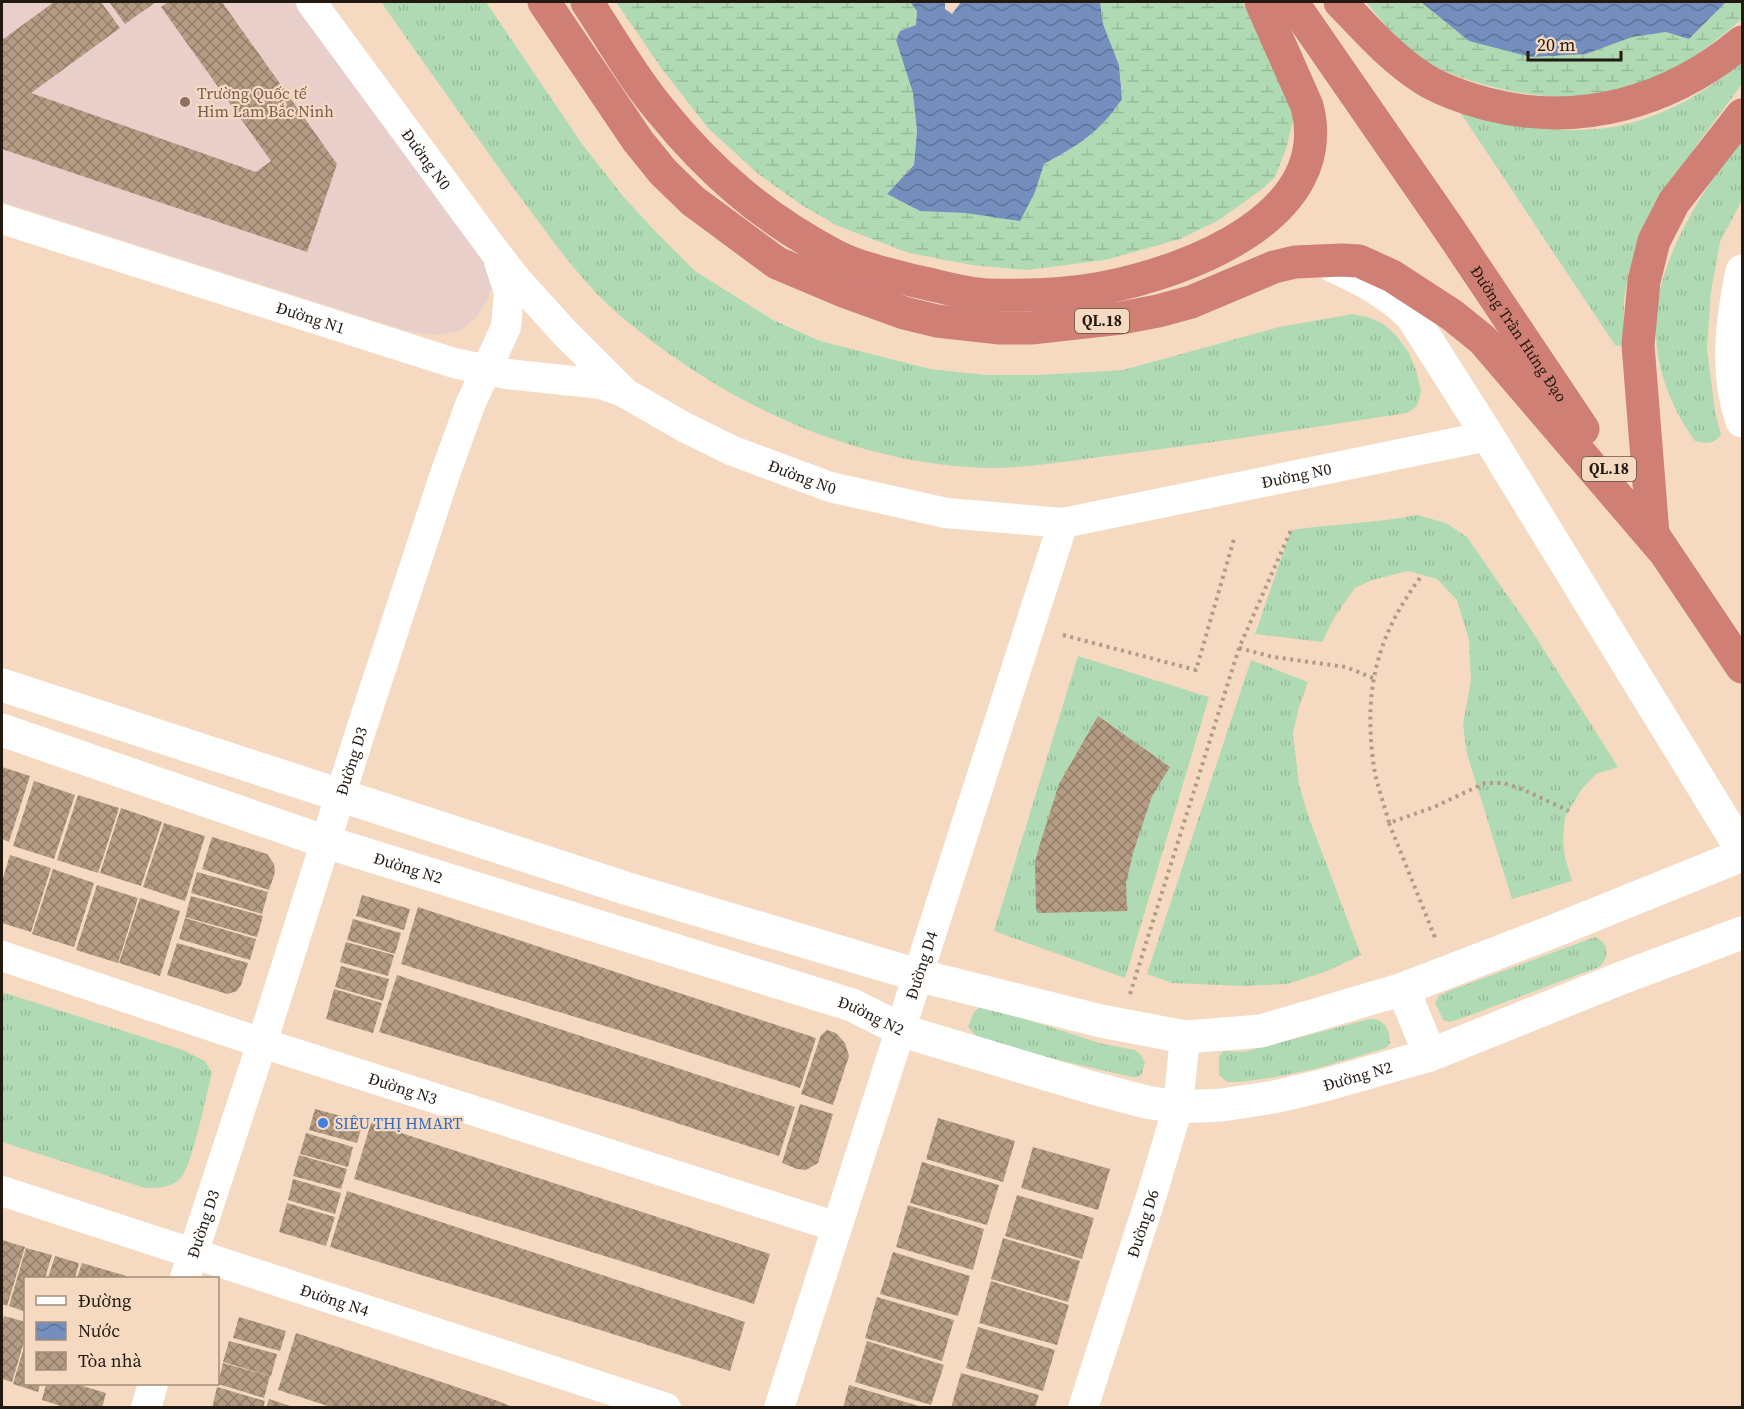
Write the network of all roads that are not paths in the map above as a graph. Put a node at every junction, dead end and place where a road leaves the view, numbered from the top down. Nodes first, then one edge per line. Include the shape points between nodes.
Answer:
1 (311, 2) edge
2 (544, 2) edge
3 (587, 2) edge
4 (1261, 2) edge
5 (1292, 2) edge
6 (1341, 2) edge
7 (1743, 42) edge
8 (1743, 114) edge
9 (2, 219) edge
10 (492, 248) junction
11 (1320, 260) junction
12 (1743, 271) edge
13 (486, 370) junction
14 (625, 393) junction
15 (1743, 421) edge
16 (1488, 436) junction
17 (1063, 523) junction
18 (1657, 541) junction
19 (1743, 668) edge
20 (2, 685) edge
21 (58, 705) junction
22 (2, 730) edge
23 (47, 745) junction
24 (341, 794) junction
25 (326, 842) junction
26 (1743, 850) edge
27 (1743, 855) edge
28 (625, 888) junction
29 (611, 929) junction
30 (1743, 933) edge
31 (2, 956) edge
32 (917, 975) junction
33 (1403, 988) junction
34 (899, 1029) junction
35 (1185, 1037) junction
36 (262, 1043) junction
37 (1430, 1055) junction
38 (1178, 1107) junction
39 (2, 1191) edge
40 (837, 1227) junction
41 (189, 1265) edge
42 (152, 1385) edge
43 (146, 1407) edge
44 (666, 1407) edge
45 (778, 1407) edge
46 (1083, 1407) edge

1 - 10 street, Đường N0
2 - 11 highway, QL.18 via 638,141 693,201 777,263 904,313 1000,328 1111,320 1191,302 1274,267
3 - 4 highway via 660,110 715,171 776,221 836,256 864,267 949,290 998,295 1064,293 1163,273 1242,236 1279,209 1309,154 1312,124
5 - 18 highway, Đường Trần Hưng Đạo / QL.18
6 - 7 highway via 1397,59 1424,79 1471,100 1541,113 1610,109 1645,99 1722,59
8 - 18 highway via 1674,202 1654,241 1644,281 1638,345
9 - 13 street, Đường N1
10 - 13 street, Đường D3 via 505,276 509,305 504,331
10 - 14 street, Đường N0 via 558,326
11 - 16 street via 1368,282 1411,315
11 - 18 highway, QL.18 via 1359,261 1378,268 1476,333
12 - 15 street via 1731,366
13 - 14 street, Đường N1 via 601,384
13 - 24 street, Đường D3 via 444,477
14 - 17 street, Đường N0 via 733,451 830,487 946,513
16 - 17 street, Đường N0
16 - 26 street
17 - 32 street, Đường D4
18 - 19 highway, Đường Trần Hưng Đạo / QL.18
20 - 21 street
21 - 23 street
21 - 24 street
22 - 23 street, Đường N2
23 - 25 street, Đường N2
24 - 25 street, Đường D3
24 - 28 street
25 - 29 street, Đường N2
25 - 36 street, Đường D3
27 - 33 street
28 - 29 street
28 - 32 street
29 - 34 street, Đường N2 via 852,1005
30 - 37 street, Đường N2 via 1624,976
31 - 36 street, Đường N3
32 - 34 street, Đường D4
32 - 35 street via 1101,1021
33 - 35 street via 1261,1031
33 - 37 street
34 - 38 street, Đường N2 via 1093,1088
34 - 40 street, Đường D4
35 - 38 street, Đường D6
36 - 40 street, Đường N3
36 - 41 street, Đường D3
37 - 38 street, Đường N2 via 1274,1097
38 - 46 street, Đường D6
39 - 41 street, Đường N4
40 - 45 street, Đường D4
41 - 44 street, Đường N4
42 - 43 street

